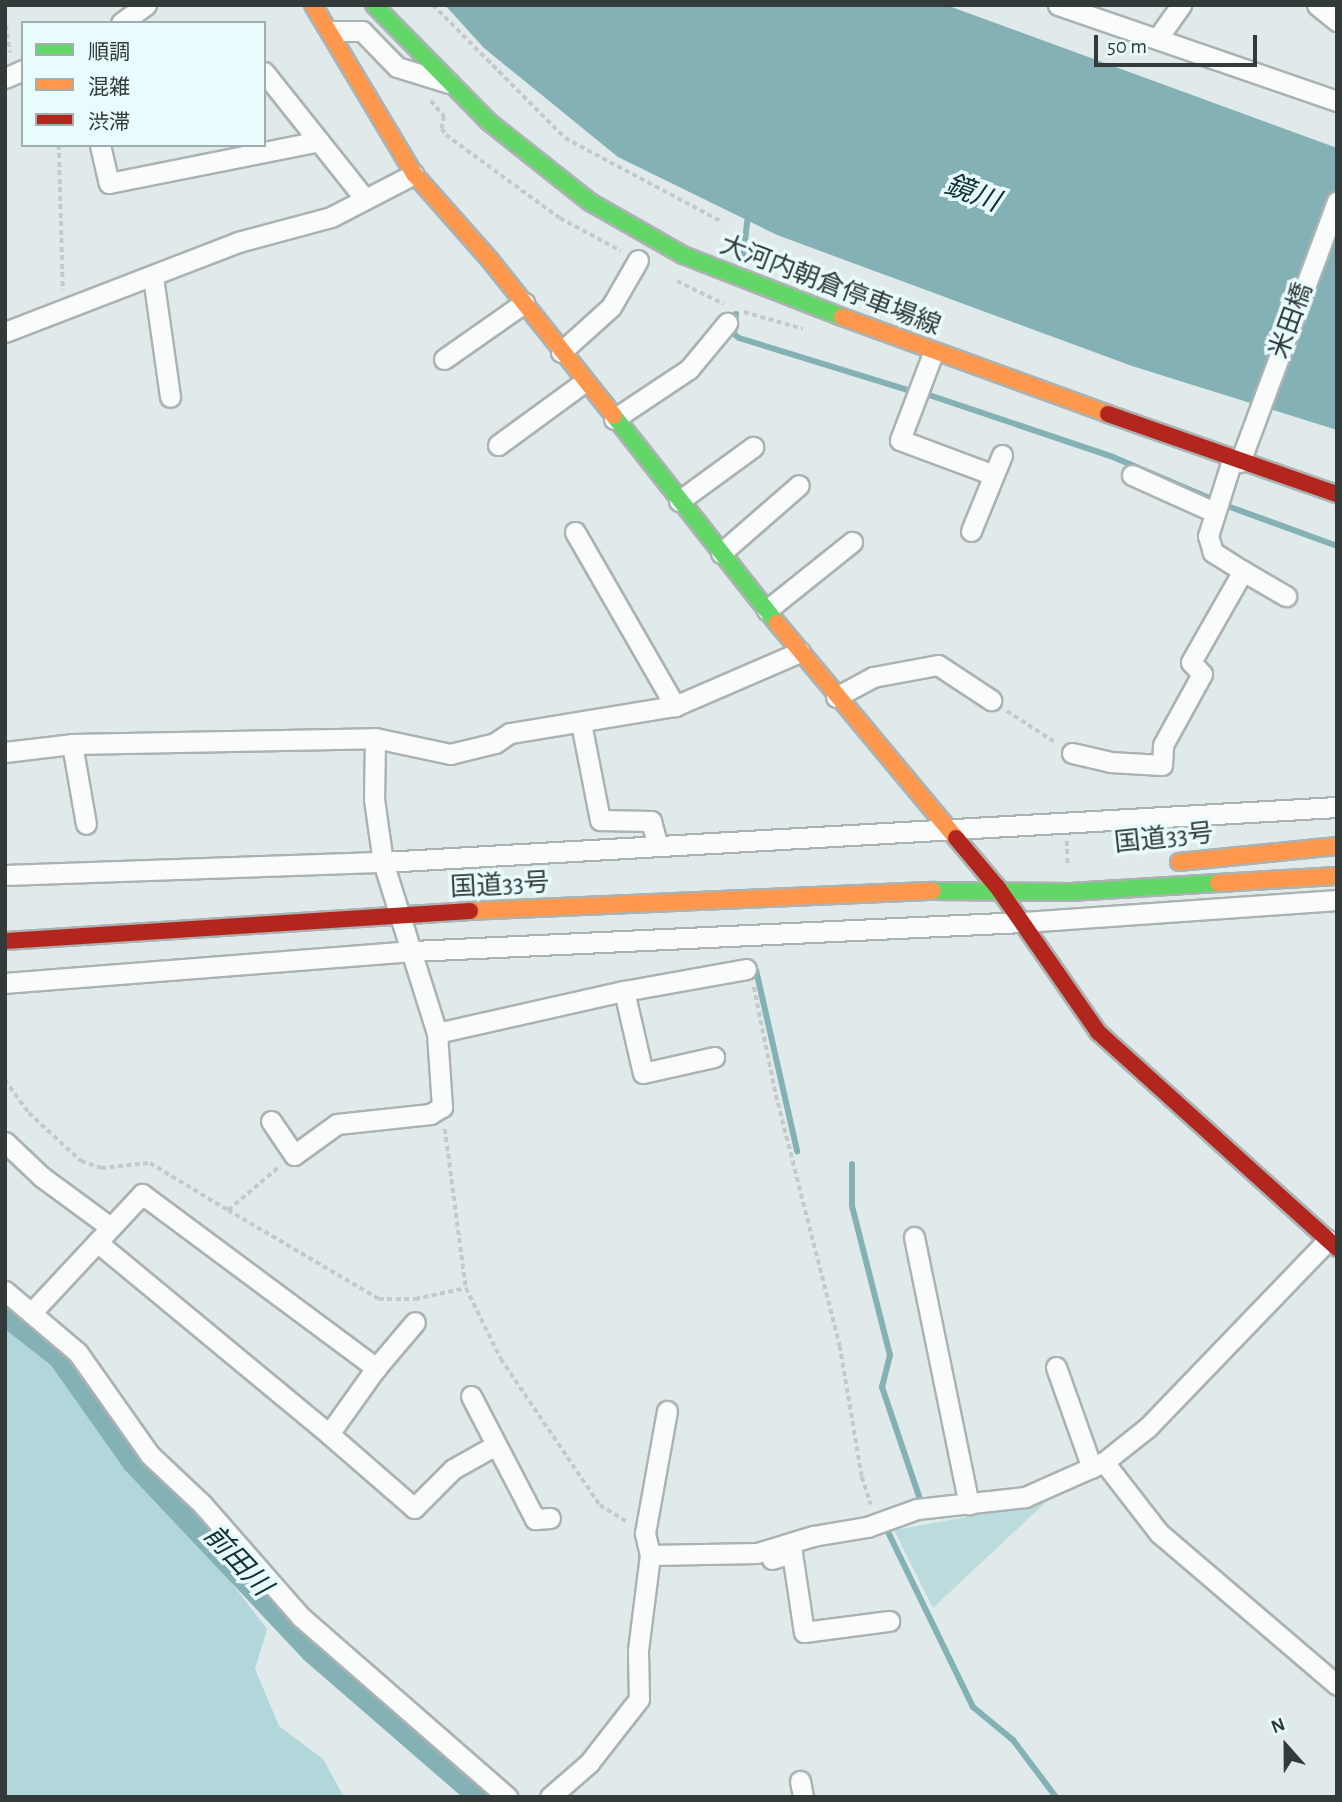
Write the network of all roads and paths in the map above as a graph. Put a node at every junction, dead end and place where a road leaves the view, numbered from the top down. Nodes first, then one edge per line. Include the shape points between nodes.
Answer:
1 (146, 5) edge
2 (313, 5) edge
3 (374, 5) edge
4 (433, 5) edge
5 (1058, 5) edge
6 (1181, 5) edge
7 (1317, 5) edge
8 (5, 17) edge
9 (124, 21) edge
10 (1337, 21) edge
11 (332, 31) junction
12 (1157, 39) junction
13 (15, 74) edge
14 (266, 75) edge
15 (449, 83) junction
16 (1337, 100) edge
17 (319, 141) junction
18 (59, 147) edge
19 (100, 147) edge
20 (414, 174) junction
21 (365, 199) junction
22 (1337, 201) edge
23 (722, 222) dead end
24 (638, 260) dead end
25 (153, 277) junction
26 (524, 303) junction
27 (64, 313) junction
28 (727, 323) dead end
29 (5, 332) edge
30 (561, 352) junction
31 (933, 353) junction
32 (444, 359) dead end
33 (584, 382) junction
34 (170, 397) dead end
35 (614, 419) junction
36 (498, 445) dead end
37 (753, 447) dead end
38 (1002, 455) dead end
39 (1236, 461) junction
40 (991, 474) junction
41 (1132, 475) dead end
42 (799, 485) dead end
43 (1337, 494) edge
44 (679, 501) junction
45 (1213, 512) junction
46 (971, 531) dead end
47 (575, 532) dead end
48 (852, 542) dead end
49 (721, 553) junction
50 (1243, 570) junction
51 (1286, 596) dead end
52 (767, 611) junction
53 (800, 652) junction
54 (836, 697) junction
55 (991, 700) joint
56 (675, 706) junction
57 (581, 723) junction
58 (374, 738) junction
59 (72, 744) junction
60 (5, 752) edge
61 (1072, 753) joint
62 (1337, 807) edge
63 (86, 824) dead end
64 (948, 828) junction
65 (657, 843) junction
66 (1337, 846) edge
67 (383, 862) junction
68 (1164, 864) dead end
69 (1069, 874) dead end
70 (5, 875) edge
71 (1337, 876) edge
72 (998, 888) junction
73 (1337, 900) edge
74 (401, 915) junction
75 (1024, 922) junction
76 (5, 941) edge
77 (412, 951) junction
78 (746, 969) joint
79 (5, 983) edge
80 (624, 991) junction
81 (437, 1033) junction
82 (714, 1057) dead end
83 (5, 1080) edge
84 (442, 1107) junction
85 (271, 1121) dead end
86 (9, 1154) edge
87 (294, 1155) junction
88 (228, 1210) junction
89 (110, 1227) junction
90 (914, 1237) dead end
91 (98, 1243) junction
92 (1333, 1244) edge
93 (466, 1288) junction
94 (5, 1291) edge
95 (33, 1311) junction
96 (415, 1322) dead end
97 (1056, 1367) dead end
98 (376, 1368) junction
99 (471, 1396) dead end
100 (667, 1411) dead end
101 (329, 1434) junction
102 (494, 1446) junction
103 (1098, 1465) junction
104 (969, 1504) junction
105 (550, 1518) dead end
106 (877, 1523) junction
107 (645, 1533) junction
108 (649, 1560) junction
109 (889, 1621) dead end
110 (1337, 1685) edge
111 (507, 1797) edge
112 (550, 1797) edge

1 - 9 street
2 - 11 main road
3 - 15 main road, 大河内朝倉停車場線
4 - 23 path via 565,138
5 - 12 street
6 - 12 street
7 - 10 street
8 - 13 path
11 - 15 street via 362,31 397,68
11 - 20 main road
12 - 16 street
14 - 17 street
15 - 31 main road, 大河内朝倉停車場線 via 489,122 590,202 683,255
17 - 19 street via 109,183
17 - 21 street
18 - 27 path
20 - 21 street
20 - 26 main road
21 - 25 street via 331,217 238,242
22 - 39 street, 米田橋 via 1248,441
24 - 30 street via 611,307
25 - 27 street
25 - 34 street
26 - 30 main road
26 - 32 street
27 - 29 street
28 - 35 street via 689,369
30 - 33 main road
31 - 39 main road, 大河内朝倉停車場線
31 - 40 street via 900,440
33 - 35 main road
33 - 36 street
35 - 44 main road
37 - 44 street
38 - 40 street
39 - 43 main road, 大河内朝倉停車場線
39 - 45 street, 米田橋
40 - 46 street
41 - 45 street
42 - 49 street
44 - 49 main road
45 - 50 street, 米田橋 via 1208,536 1213,552
47 - 56 street
48 - 52 street
49 - 52 main road
50 - 51 street
50 - 61 street via 1191,662 1202,674 1163,745 1162,765 1110,762
52 - 53 main road
53 - 54 main road
53 - 56 street
54 - 55 street via 873,677 938,665
54 - 64 main road
55 - 61 path
56 - 57 street
57 - 58 street via 510,733 495,743 450,754
57 - 65 street via 600,820 651,821
58 - 59 street
58 - 67 street via 374,799
59 - 60 street
59 - 63 street
62 - 64 street
64 - 65 street
64 - 72 main road
65 - 67 street
66 - 68 main road, 国道33号
67 - 70 street
67 - 74 street
69 - 72 main road, 国道33号
71 - 72 main road, 国道33号 via 1070,892
72 - 74 main road, 国道33号
72 - 75 main road
73 - 75 street
74 - 76 main road, 国道33号
74 - 77 street
75 - 77 street
75 - 92 main road via 1098,1032
77 - 79 street
77 - 81 street
78 - 80 street
78 - 106 path via 753,982 776,1095 839,1346 862,1477
80 - 81 street
80 - 82 street via 643,1073
81 - 84 street
83 - 88 path via 29,1114 81,1161 101,1168 150,1163
84 - 87 street via 429,1114 337,1124
84 - 93 path
85 - 87 street
86 - 89 street
87 - 88 path
88 - 93 path via 379,1299 415,1298
89 - 91 street
89 - 98 street via 142,1194
90 - 104 street
91 - 95 street
91 - 101 street
92 - 103 street via 1148,1427
93 - 107 path via 501,1359 600,1505
94 - 95 street
95 - 111 street via 78,1353 150,1455 202,1504 301,1617
96 - 98 street
97 - 103 street
98 - 101 street
99 - 102 street
100 - 107 street
101 - 102 street via 415,1508 453,1469
102 - 105 street via 535,1519
103 - 104 street via 1025,1497
103 - 110 street via 1159,1533
104 - 106 street via 917,1509
106 - 108 street via 757,1553
107 - 108 street
108 - 109 street via 756,1563 792,1553 804,1632
108 - 112 street via 638,1650 639,1699 589,1763

